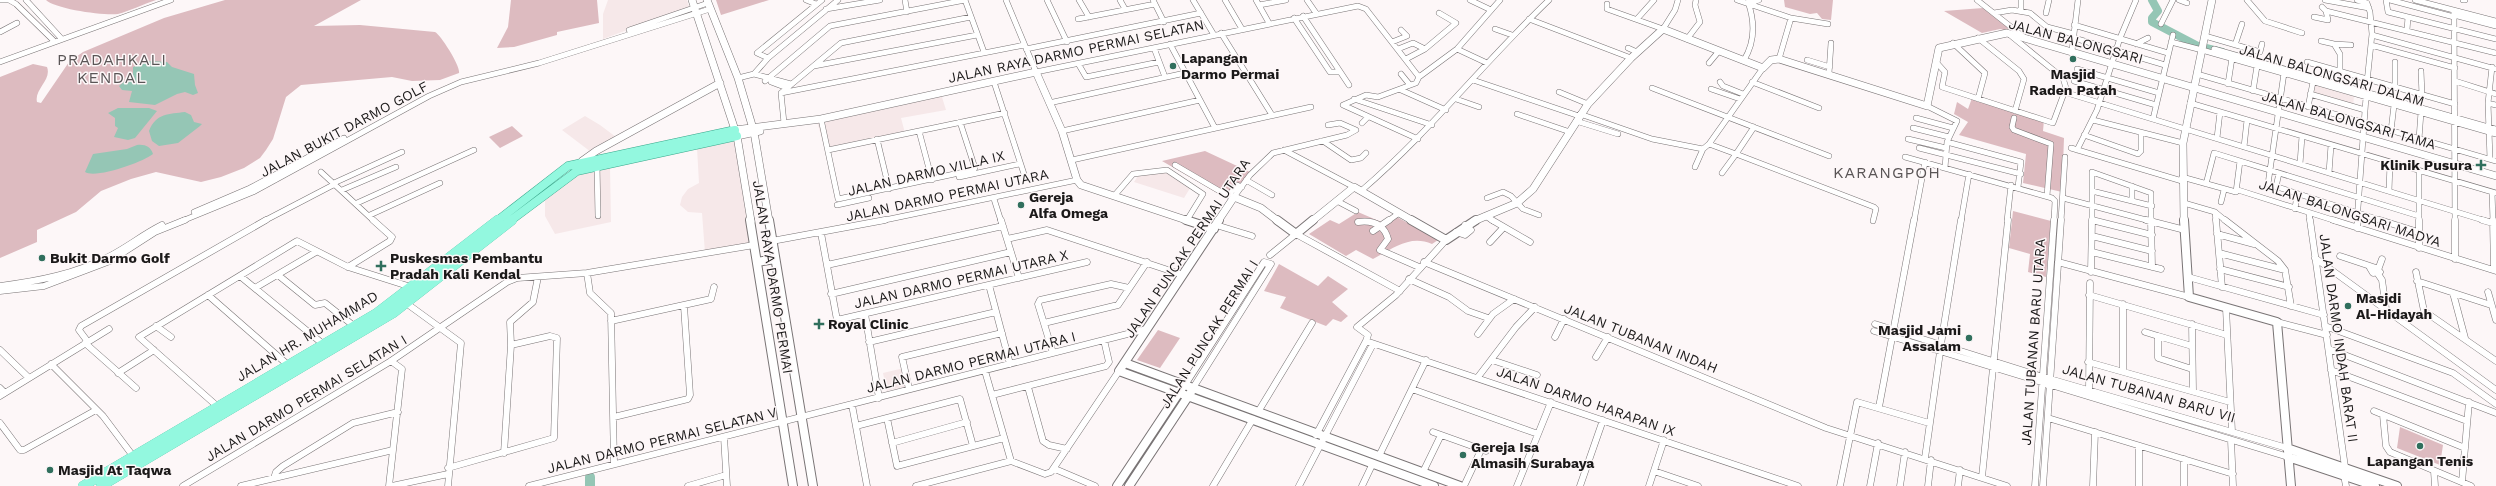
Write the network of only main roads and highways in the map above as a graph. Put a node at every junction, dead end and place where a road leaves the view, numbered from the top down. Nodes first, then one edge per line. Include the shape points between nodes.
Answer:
1 (433, 269) junction
2 (443, 274) junction
3 (214, 411) junction
4 (191, 427) junction
5 (83, 486) edge
6 (101, 486) edge

1 - 2 main road via 441,270
1 - 2 main road, JALAN HR. MUHAMMAD via 568,166 582,161 736,133 577,171
1 - 3 main road, JALAN HR. MUHAMMAD via 377,313
2 - 3 main road, JALAN HR. MUHAMMAD via 393,313
3 - 4 main road, JALAN HR. MUHAMMAD
4 - 5 main road, JALAN HR. MUHAMMAD via 133,456
4 - 6 main road, JALAN HR. MUHAMMAD

